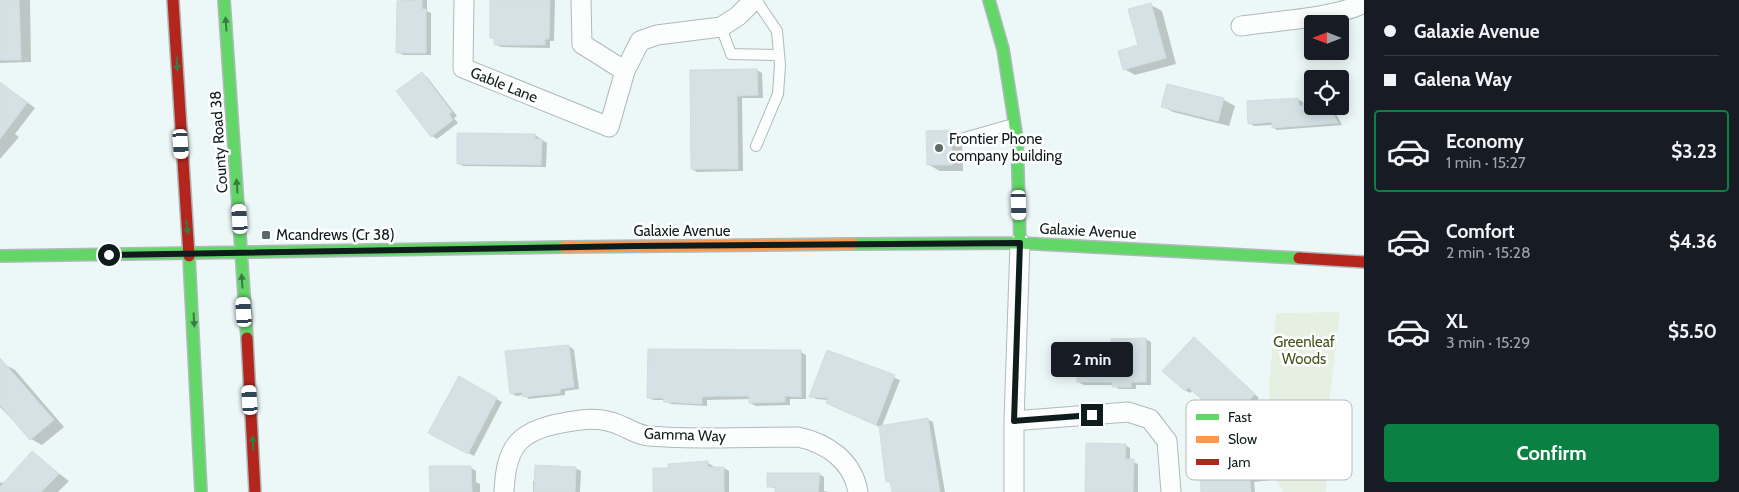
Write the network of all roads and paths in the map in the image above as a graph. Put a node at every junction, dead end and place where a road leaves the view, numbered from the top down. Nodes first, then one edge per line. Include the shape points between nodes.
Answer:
1 (173, 0) edge
2 (224, 0) edge
3 (464, 0) edge
4 (581, 0) edge
5 (755, 0) edge
6 (989, 0) edge
7 (1364, 3) edge
8 (1241, 26) dead end
9 (721, 27) junction
10 (779, 55) junction
11 (626, 71) junction
12 (1014, 124) junction
13 (964, 138) dead end
14 (756, 146) dead end
15 (1020, 243) junction
16 (241, 252) junction
17 (189, 254) junction
18 (0, 256) edge
19 (1364, 262) edge
20 (1014, 421) junction
21 (201, 492) edge
22 (255, 492) edge
23 (504, 492) edge
24 (858, 492) edge
25 (1014, 492) edge
26 (1171, 492) edge

1 -> 17 street
16 -> 2 street, County Road 38
3 - 11 street, Gable Lane via 463,68 608,127
4 - 11 street via 582,44
5 - 9 street
5 - 10 lane via 778,31
6 - 12 street via 1004,49
7 - 8 street via 1317,15
9 - 10 lane via 731,54
9 - 11 street via 657,35 640,41
10 - 14 lane via 778,94
12 - 13 lane
12 - 15 street
15 - 16 street, Galaxie Avenue
15 - 19 street, Galaxie Avenue
15 - 20 street
16 - 17 street, Galaxie Avenue
22 -> 16 street, County Road 38
17 - 18 street, Galaxie Avenue
17 -> 21 street
20 - 25 street
20 - 26 street via 1128,412 1150,419 1167,441
23 - 24 street, Gamma Way via 509,453 528,433 541,426 597,419 621,425 642,436 798,437 812,440 840,457

